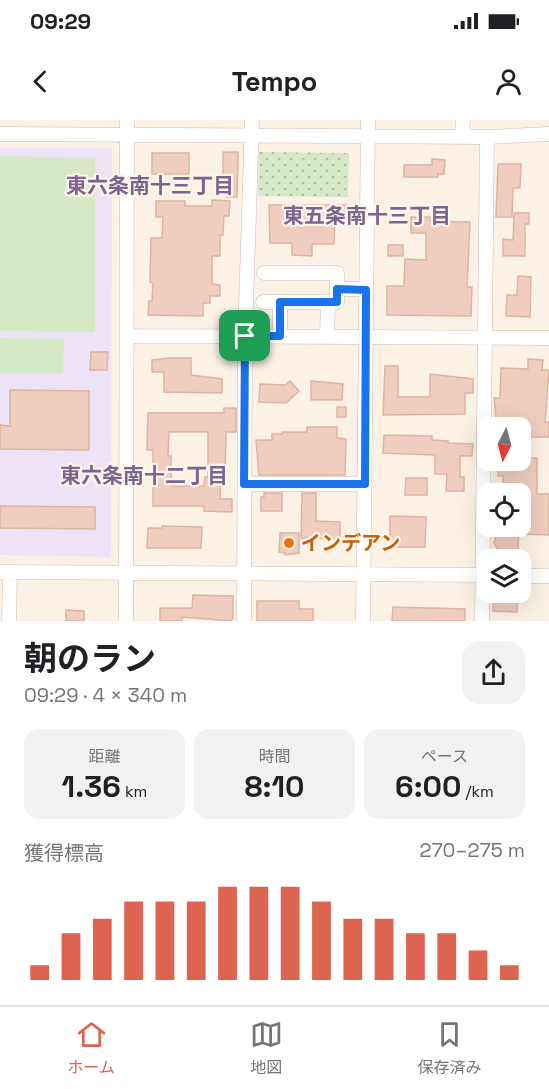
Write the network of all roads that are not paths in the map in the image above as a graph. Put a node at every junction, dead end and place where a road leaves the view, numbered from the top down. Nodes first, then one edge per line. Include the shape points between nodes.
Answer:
1 (127, 120) edge
2 (252, 120) edge
3 (368, 120) edge
4 (463, 120) edge
5 (544, 120) edge
6 (0, 134) edge
7 (546, 134) edge
8 (127, 135) junction
9 (252, 135) junction
10 (368, 136) junction
11 (462, 137) junction
12 (486, 137) junction
13 (264, 273) dead end
14 (337, 289) junction
15 (366, 290) junction
16 (264, 302) dead end
17 (280, 302) junction
18 (328, 302) junction
19 (128, 336) junction
20 (245, 336) junction
21 (280, 336) junction
22 (327, 337) junction
23 (365, 337) junction
24 (484, 338) junction
25 (549, 338) edge
26 (244, 484) junction
27 (365, 484) junction
28 (485, 549) edge
29 (5, 572) edge
30 (126, 573) junction
31 (244, 574) junction
32 (363, 574) junction
33 (477, 575) edge
34 (531, 576) edge
35 (549, 576) edge
36 (483, 603) edge
37 (9, 621) edge
38 (126, 621) edge
39 (244, 621) edge
40 (363, 621) edge
41 (482, 621) edge

1 - 8 street
2 - 9 street
3 - 10 street
4 - 11 street
5 - 7 street
6 - 8 street
7 - 12 street
8 - 9 street
8 - 19 street
9 - 10 street
9 - 20 street
10 - 11 street
10 - 15 street
11 - 12 street
12 - 24 street
13 - 14 street via 337,273
14 - 15 street
14 - 18 street via 337,302
15 - 23 street
16 - 17 street
17 - 18 street
17 - 21 street
18 - 22 street
19 - 20 street
19 - 30 street
20 - 21 street
20 - 26 street
21 - 22 street
22 - 23 street
23 - 24 street
23 - 27 street
24 - 25 street
24 - 28 street
26 - 27 street
26 - 31 street
27 - 32 street
29 - 30 street
29 - 37 street
30 - 31 street
30 - 38 street
31 - 32 street
31 - 39 street
32 - 33 street
32 - 40 street
34 - 35 street
36 - 41 street

